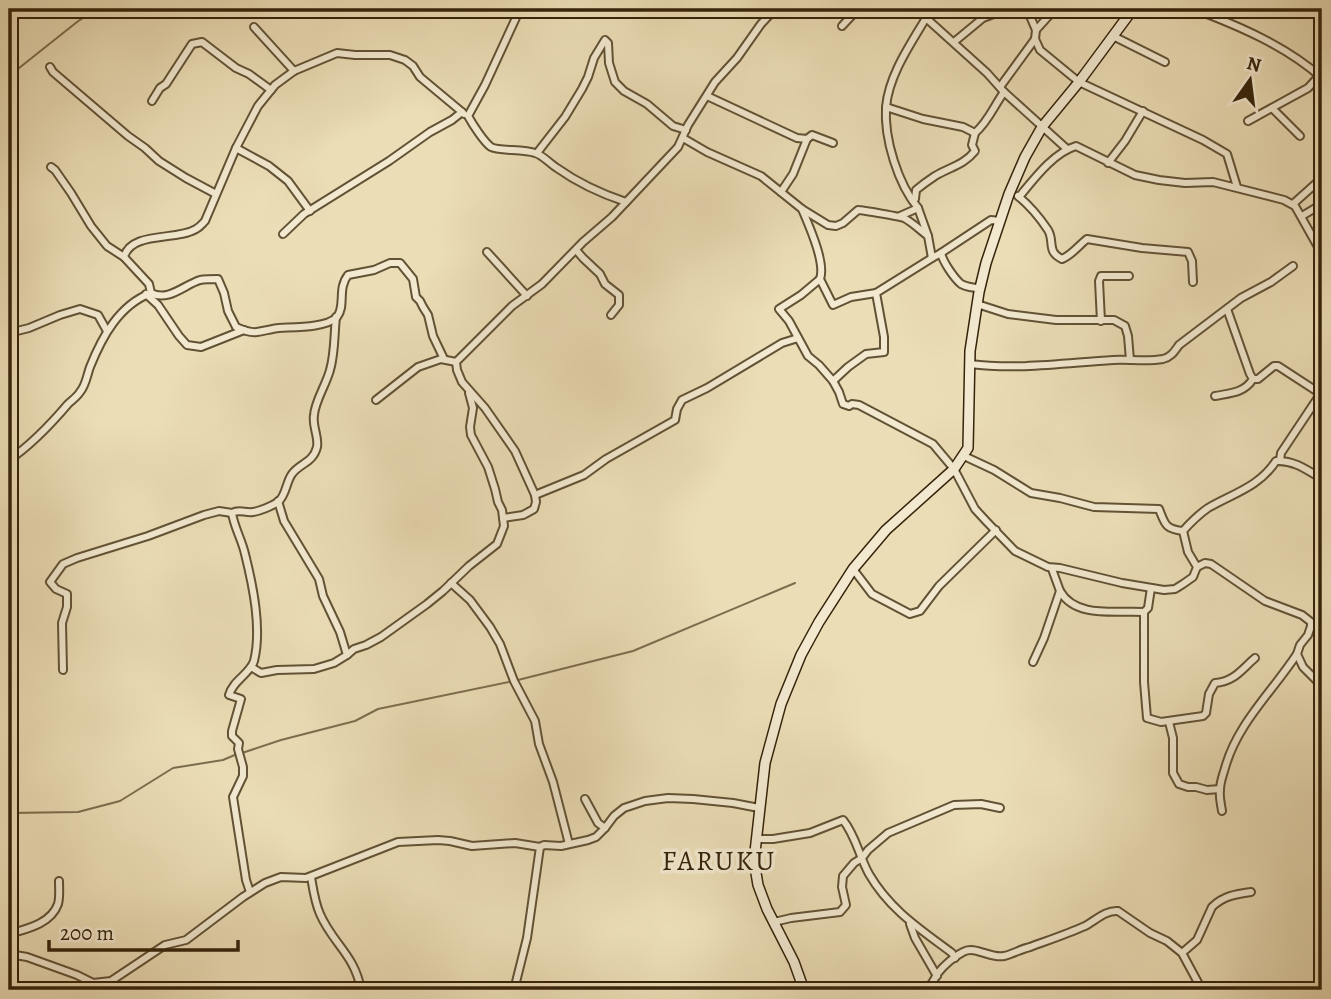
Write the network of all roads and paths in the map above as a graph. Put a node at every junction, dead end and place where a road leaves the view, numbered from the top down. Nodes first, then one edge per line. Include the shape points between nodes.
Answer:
1 (520, 9) edge
2 (775, 9) edge
3 (858, 9) edge
4 (916, 9) edge
5 (1007, 9) edge
6 (1027, 9) edge
7 (1055, 9) edge
8 (1133, 9) edge
9 (1194, 9) edge
10 (926, 18) junction
11 (842, 26) dead end
12 (254, 27) dead end
13 (1036, 30) junction
14 (1113, 36) junction
15 (1035, 39) junction
16 (954, 42) junction
17 (1165, 62) dead end
18 (50, 67) dead end
19 (294, 71) junction
20 (1321, 76) edge
21 (1079, 82) junction
22 (271, 90) junction
23 (1002, 90) junction
24 (707, 96) junction
25 (152, 102) dead end
26 (886, 107) junction
27 (1272, 108) junction
28 (1143, 111) junction
29 (465, 114) junction
30 (1248, 121) dead end
31 (1042, 127) junction
32 (686, 130) junction
33 (975, 133) junction
34 (1300, 136) dead end
35 (683, 138) junction
36 (807, 139) junction
37 (833, 144) dead end
38 (236, 148) junction
39 (1067, 149) junction
40 (537, 153) junction
41 (1108, 163) junction
42 (51, 167) dead end
43 (1322, 178) edge
44 (1237, 187) junction
45 (781, 192) junction
46 (216, 194) junction
47 (1014, 195) junction
48 (913, 201) junction
49 (626, 202) junction
50 (1293, 204) junction
51 (1322, 204) edge
52 (918, 208) junction
53 (802, 209) junction
54 (310, 211) junction
55 (900, 216) junction
56 (1302, 216) junction
57 (1000, 221) junction
58 (283, 234) dead end
59 (928, 236) junction
60 (576, 250) junction
61 (487, 252) dead end
62 (941, 253) junction
63 (1322, 254) edge
64 (124, 257) junction
65 (932, 258) junction
66 (1293, 266) dead end
67 (1129, 276) dead end
68 (820, 279) junction
69 (1193, 282) dead end
70 (979, 288) junction
71 (148, 293) junction
72 (876, 293) junction
73 (527, 296) junction
74 (977, 304) junction
75 (1227, 309) junction
76 (611, 315) dead end
77 (336, 317) junction
78 (1101, 321) junction
79 (244, 330) junction
80 (107, 331) junction
81 (9, 333) edge
82 (798, 338) junction
83 (444, 359) junction
84 (1130, 360) junction
85 (456, 362) junction
86 (970, 364) junction
87 (1254, 379) junction
88 (832, 381) junction
89 (467, 388) junction
90 (1322, 393) edge
91 (1215, 397) dead end
92 (376, 400) dead end
93 (964, 456) junction
94 (9, 460) edge
95 (1280, 460) junction
96 (954, 469) junction
97 (1322, 479) edge
98 (534, 495) junction
99 (278, 502) junction
100 (232, 513) junction
101 (503, 518) junction
102 (996, 530) junction
103 (1183, 531) junction
104 (1197, 567) junction
105 (853, 569) junction
106 (1052, 569) junction
107 (451, 583) junction
108 (1151, 588) junction
109 (1059, 591) junction
110 (1144, 612) junction
111 (1297, 654) junction
112 (347, 655) junction
113 (1255, 658) dead end
114 (1032, 662) dead end
115 (251, 667) junction
116 (63, 670) dead end
117 (1322, 686) edge
118 (1169, 722) junction
119 (1220, 789) junction
120 (585, 799) dead end
121 (759, 808) junction
122 (1000, 808) dead end
123 (1222, 811) dead end
124 (605, 828) junction
125 (756, 839) junction
126 (569, 844) junction
127 (540, 847) junction
128 (862, 858) junction
129 (311, 877) junction
130 (60, 881) dead end
131 (250, 892) junction
132 (1251, 892) dead end
133 (774, 922) junction
134 (909, 922) junction
135 (9, 934) edge
136 (1182, 953) junction
137 (9, 956) edge
138 (955, 958) junction
139 (937, 976) junction
140 (93, 982) junction
141 (87, 990) edge
142 (362, 990) edge
143 (514, 990) edge
144 (804, 990) edge
145 (926, 990) edge
146 (1202, 990) edge

1 - 29 street via 485,85
2 - 24 street
3 - 11 street
4 - 10 street
5 - 16 street via 983,18
6 - 13 street
7 - 13 street
8 - 14 street
9 - 20 street via 1291,53
10 - 16 street
10 - 26 street via 887,93
12 - 19 street
13 - 15 street
14 - 17 street
14 - 21 street
15 - 21 street via 1040,50
15 - 23 street
16 - 23 street
18 - 46 street via 159,161
19 - 22 street
19 - 29 street via 337,53 390,55 413,66
20 - 27 street
21 - 28 street
21 - 31 street
22 - 25 street via 202,42 192,44
22 - 38 street
23 - 31 street
23 - 33 street
24 - 32 street
24 - 36 street
26 - 33 street
26 - 48 street via 896,164
27 - 30 street
27 - 34 street
28 - 41 street
28 - 44 street via 1227,154
29 - 40 street via 490,147
29 - 54 street
31 - 39 street
31 - 47 street via 1025,157
32 - 35 street
32 - 40 street via 615,82 605,40 582,89
33 - 48 street via 975,151 969,158 916,190
35 - 45 street via 761,176
35 - 49 street
36 - 37 street via 812,135
36 - 45 street
38 - 46 street
38 - 54 street via 288,181
39 - 41 street via 1076,146
39 - 47 street
40 - 49 street via 557,169
41 - 44 street via 1159,180
42 - 64 street via 107,246
43 - 50 street
44 - 50 street
45 - 53 street
46 - 64 street via 207,218 196,230 145,240 127,249
47 - 57 street
47 - 69 street via 1050,233 1051,247 1062,259 1087,239 1188,252
48 - 52 street
49 - 60 street
50 - 56 street
51 - 56 street
52 - 55 street
52 - 59 street
53 - 55 street via 836,226 858,210
53 - 68 street via 823,271
54 - 58 street
55 - 59 street
56 - 63 street
57 - 62 street via 991,220
57 - 70 street
59 - 65 street
60 - 73 street
60 - 76 street via 619,295 619,305
61 - 73 street
62 - 65 street
62 - 70 street via 960,283
64 - 71 street via 149,284
65 - 72 street
66 - 75 street
67 - 78 street via 1101,276
68 - 72 street via 833,305
68 - 82 street via 779,309
70 - 74 street
71 - 79 street via 187,345 201,347
71 - 79 street via 162,296 202,280 218,279 236,327
71 - 80 street
72 - 88 street via 884,352 866,354
73 - 85 street
74 - 78 street via 1008,314
74 - 86 street
75 - 84 street via 1172,355
75 - 87 street
77 - 79 street via 296,328
77 - 83 street via 348,275 400,263 413,279 416,297 428,315
77 - 99 street via 330,373 314,410 316,448 309,462 294,471
78 - 84 street via 1114,320 1125,326
80 - 81 street via 98,315 80,309
80 - 94 street via 81,391
82 - 88 street
82 - 98 street via 682,400 675,420 584,475
83 - 85 street
83 - 92 street via 418,367
84 - 86 street via 1033,367
85 - 89 street
86 - 93 street via 969,441
87 - 90 street via 1278,366
87 - 91 street via 1240,391
88 - 96 street via 843,404 859,405 933,444
89 - 98 street via 515,451
89 - 101 street via 473,408 471,435 488,467
90 - 95 street
93 - 96 street
93 - 103 street via 1031,493 1094,507 1159,509 1168,527
95 - 97 street via 1296,463
95 - 103 street via 1261,480 1207,509
96 - 102 street via 975,509
96 - 105 street via 886,530
98 - 101 street via 534,509
99 - 100 street via 252,512
99 - 112 street via 284,521 319,579
100 - 115 street via 254,604 258,638
100 - 116 street via 204,515 63,564 50,582 66,594
101 - 107 street via 497,544
102 - 105 street via 920,611 910,614 872,594
102 - 106 street via 1016,551
103 - 104 street
104 - 108 street via 1193,577 1175,589
104 - 111 street via 1211,565 1265,601 1311,622
105 - 121 street via 801,655 781,704
106 - 108 street
106 - 109 street
107 - 112 street via 382,637
107 - 126 street via 490,627 535,721
108 - 110 street
109 - 110 street via 1074,606 1093,611
109 - 114 street
110 - 118 street via 1147,718
111 - 117 street
111 - 119 street via 1241,729
112 - 115 street via 314,669 261,673
113 - 118 street via 1234,678 1215,683 1203,716
115 - 131 street via 229,695 240,699 232,731 239,744 243,776 233,797
118 - 119 street via 1173,773 1179,784
119 - 123 street
120 - 124 street
121 - 124 street via 693,799 645,801 624,808
121 - 125 street
122 - 128 street via 954,805 888,833
124 - 126 street via 596,837
125 - 128 street via 810,833 843,820
125 - 133 street via 758,885
126 - 127 street
127 - 129 street via 398,842
127 - 143 street
128 - 133 street via 843,876 846,905 840,912
128 - 134 street via 884,895
129 - 131 street via 281,877
129 - 142 street via 319,913 352,961
130 - 135 street via 58,905 50,916
131 - 140 street via 186,940 165,945 111,981
132 - 136 street via 1216,902 1197,940
133 - 144 street
134 - 138 street
134 - 139 street
136 - 138 street via 1112,910 1070,932 1005,956 966,950
136 - 146 street
137 - 140 street via 27,957
138 - 139 street
139 - 145 street
140 - 141 street

